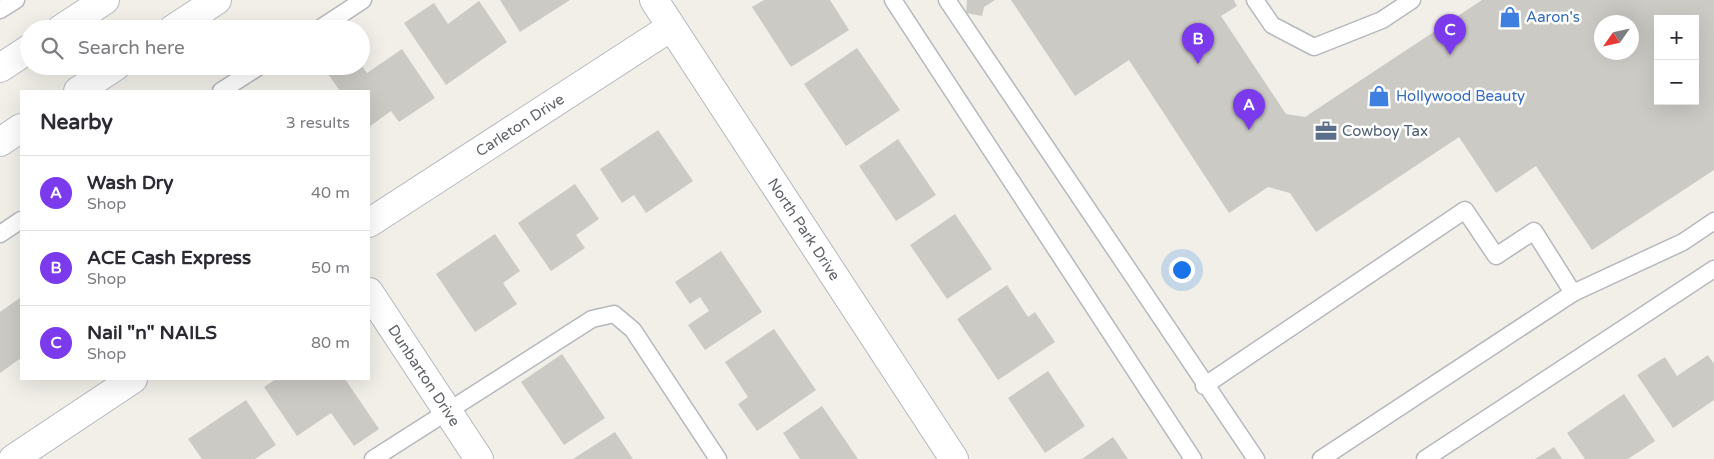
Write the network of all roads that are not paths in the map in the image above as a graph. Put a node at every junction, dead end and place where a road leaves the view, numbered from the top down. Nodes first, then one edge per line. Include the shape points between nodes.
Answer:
1 (16, 0) edge
2 (105, 0) edge
3 (218, 0) edge
4 (363, 0) edge
5 (654, 0) edge
6 (893, 0) edge
7 (947, 0) edge
8 (1255, 0) edge
9 (1412, 0) edge
10 (0, 10) edge
11 (75, 20) edge
12 (188, 20) edge
13 (333, 20) edge
14 (671, 27) junction
15 (20, 56) edge
16 (0, 68) edge
17 (102, 75) edge
18 (246, 75) edge
19 (80, 90) edge
20 (224, 90) edge
21 (20, 129) edge
22 (0, 142) edge
23 (20, 221) edge
24 (370, 222) edge
25 (1714, 222) edge
26 (0, 234) edge
27 (1714, 269) edge
28 (1573, 293) junction
29 (370, 294) edge
30 (132, 380) edge
31 (1204, 386) junction
32 (446, 410) junction
33 (13, 459) edge
34 (373, 459) edge
35 (479, 459) edge
36 (718, 459) edge
37 (954, 459) edge
38 (1193, 459) edge
39 (1256, 459) edge
40 (1321, 459) edge
41 (1425, 459) edge

1 - 10 lane
2 - 11 street
3 - 12 street
4 - 13 lane
5 - 14 street, North Park Drive
6 - 38 lane
7 - 31 lane
8 - 9 lane via 1272,25 1314,47 1382,20
14 - 24 street, Carleton Drive
14 - 37 street, North Park Drive
15 - 16 street
17 - 19 street
18 - 20 lane
21 - 22 street
23 - 26 lane
25 - 28 lane via 1683,242
27 - 41 lane
28 - 31 lane via 1534,231 1496,256 1465,210
28 - 40 lane
29 - 32 street, Dunbarton Drive
30 - 33 street
31 - 39 lane
32 - 34 lane
32 - 35 street, Dunbarton Drive
32 - 36 lane via 592,319 614,314 634,330

